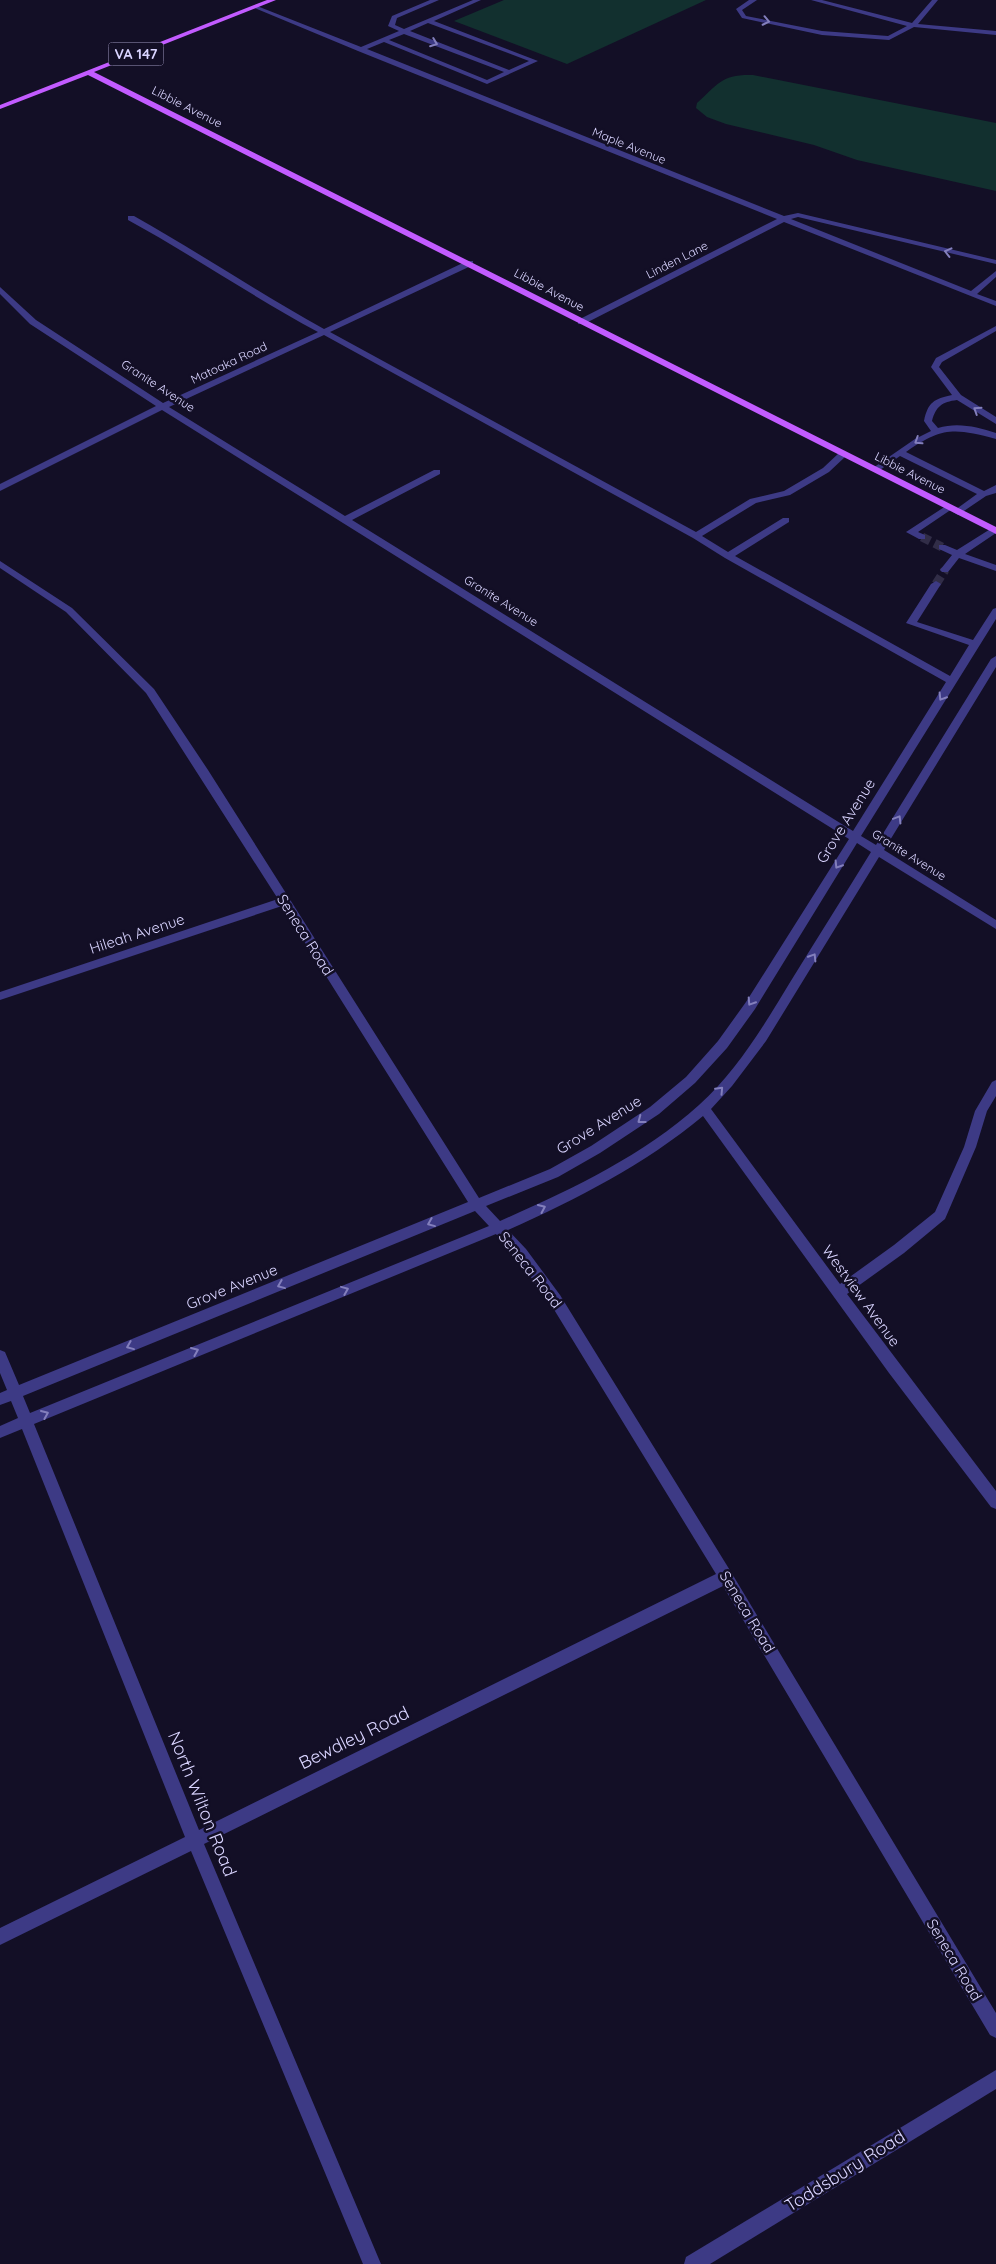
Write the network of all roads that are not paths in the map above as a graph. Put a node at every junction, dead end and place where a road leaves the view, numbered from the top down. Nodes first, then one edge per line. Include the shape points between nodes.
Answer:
1 (273, 0) edge
2 (436, 0) edge
3 (478, 0) edge
4 (754, 0) edge
5 (814, 0) edge
6 (935, 0) edge
7 (255, 7) junction
8 (428, 21) junction
9 (913, 24) junction
10 (404, 31) junction
11 (996, 33) edge
12 (384, 40) junction
13 (360, 50) junction
14 (509, 72) junction
15 (90, 73) junction
16 (0, 107) edge
17 (131, 218) dead end
18 (783, 219) junction
19 (996, 262) edge
20 (470, 263) junction
21 (996, 273) edge
22 (0, 289) edge
23 (972, 294) junction
24 (996, 304) edge
25 (581, 322) junction
26 (996, 328) edge
27 (324, 332) junction
28 (958, 397) junction
29 (163, 406) junction
30 (996, 421) edge
31 (935, 430) junction
32 (996, 436) edge
33 (900, 453) junction
34 (843, 454) junction
35 (874, 470) junction
36 (437, 472) dead end
37 (0, 488) edge
38 (996, 488) edge
39 (983, 494) junction
40 (949, 507) junction
41 (958, 512) junction
42 (345, 520) junction
43 (786, 520) dead end
44 (995, 530) edge
45 (696, 536) junction
46 (922, 537) dead end
47 (942, 547) tunnel mouth
48 (958, 554) junction
49 (728, 556) junction
50 (0, 564) edge
51 (996, 568) edge
52 (945, 570) tunnel mouth
53 (936, 584) tunnel mouth
54 (996, 611) edge
55 (975, 644) junction
56 (996, 659) edge
57 (952, 681) junction
58 (855, 837) junction
59 (878, 852) junction
60 (284, 901) junction
61 (996, 925) edge
62 (0, 996) edge
63 (996, 1086) edge
64 (704, 1108) junction
65 (476, 1204) junction
66 (498, 1228) junction
67 (838, 1293) junction
68 (0, 1356) edge
69 (8, 1396) edge
70 (26, 1421) junction
71 (0, 1432) edge
72 (996, 1502) edge
73 (726, 1577) junction
74 (194, 1839) junction
75 (0, 1937) edge
76 (996, 2030) edge
77 (996, 2079) edge
78 (372, 2264) edge
79 (694, 2264) edge

1 - 7 main road, VA 147
2 - 10 street via 394,17 391,26
3 - 8 street
4 -> 9 street via 739,9 740,14 822,33 889,38
5 - 9 street
6 - 9 street
7 - 13 street, Maple Avenue
7 - 15 main road, VA 147
8 - 10 street
8 - 14 street via 535,61
9 - 11 street
10 - 12 street
10 -> 14 street
12 - 13 street
12 - 14 street via 488,82
13 - 18 street, Maple Avenue
15 - 16 main road, VA 147
15 - 20 main road, Libbie Avenue
17 - 27 street
19 -> 18 street via 798,215
18 - 23 street, Maple Avenue
18 - 25 street, Linden Lane
20 - 25 main road, Libbie Avenue
20 - 27 street, Matoaka Road
21 - 23 street
22 - 29 street, Granite Avenue via 33,322
23 - 24 street, Maple Avenue
25 - 34 main road, Libbie Avenue
26 - 28 street via 939,360 935,367
27 - 29 street, Matoaka Road
27 - 45 street
30 -> 28 street
28 - 31 street via 942,400 931,408 928,421
29 - 37 street, Matoaka Road
29 - 42 street, Granite Avenue
31 - 32 street via 952,426
31 -> 33 street
33 - 35 street
33 - 39 street
34 - 35 main road, Libbie Avenue
34 - 45 street via 826,470 787,493 753,501
35 - 40 main road, Libbie Avenue
36 - 42 street
38 - 39 street
39 - 41 street
40 - 41 main road, Libbie Avenue
40 - 46 street via 911,532
41 - 44 main road, Libbie Avenue
42 - 58 street, Granite Avenue
43 - 49 street
44 - 48 street
45 - 49 street
47 - 48 street
48 - 51 street
48 - 52 street
49 - 57 street
50 - 60 street, Seneca Road via 69,610 150,691
53 - 55 street via 911,623
54 - 55 street, Grove Avenue
55 - 57 street, Grove Avenue
59 -> 56 street
57 -> 58 street, Grove Avenue
58 - 59 street, Granite Avenue
58 -> 65 street, Grove Avenue via 732,1032 675,1094 599,1149 554,1173
59 - 61 street, Granite Avenue
64 -> 59 street via 738,1072 762,1038
60 - 62 street, Hileah Avenue
60 - 65 street, Seneca Road
63 - 67 street via 981,1110 970,1147 940,1215 900,1249
66 -> 64 street via 577,1193 664,1139
64 - 67 street, Westview Avenue
65 - 66 street, Seneca Road
65 -> 69 street, Grove Avenue
70 -> 66 street
66 - 73 street, Seneca Road via 523,1255 555,1299
67 - 72 street, Westview Avenue
68 - 69 street, North Wilton Road
69 - 70 street, North Wilton Road
70 - 71 street
70 - 74 street, North Wilton Road
73 - 74 street, Bewdley Road
73 - 76 street, Seneca Road
74 - 75 street, Bewdley Road
74 - 78 street, North Wilton Road
77 - 79 street, Toddsbury Road

